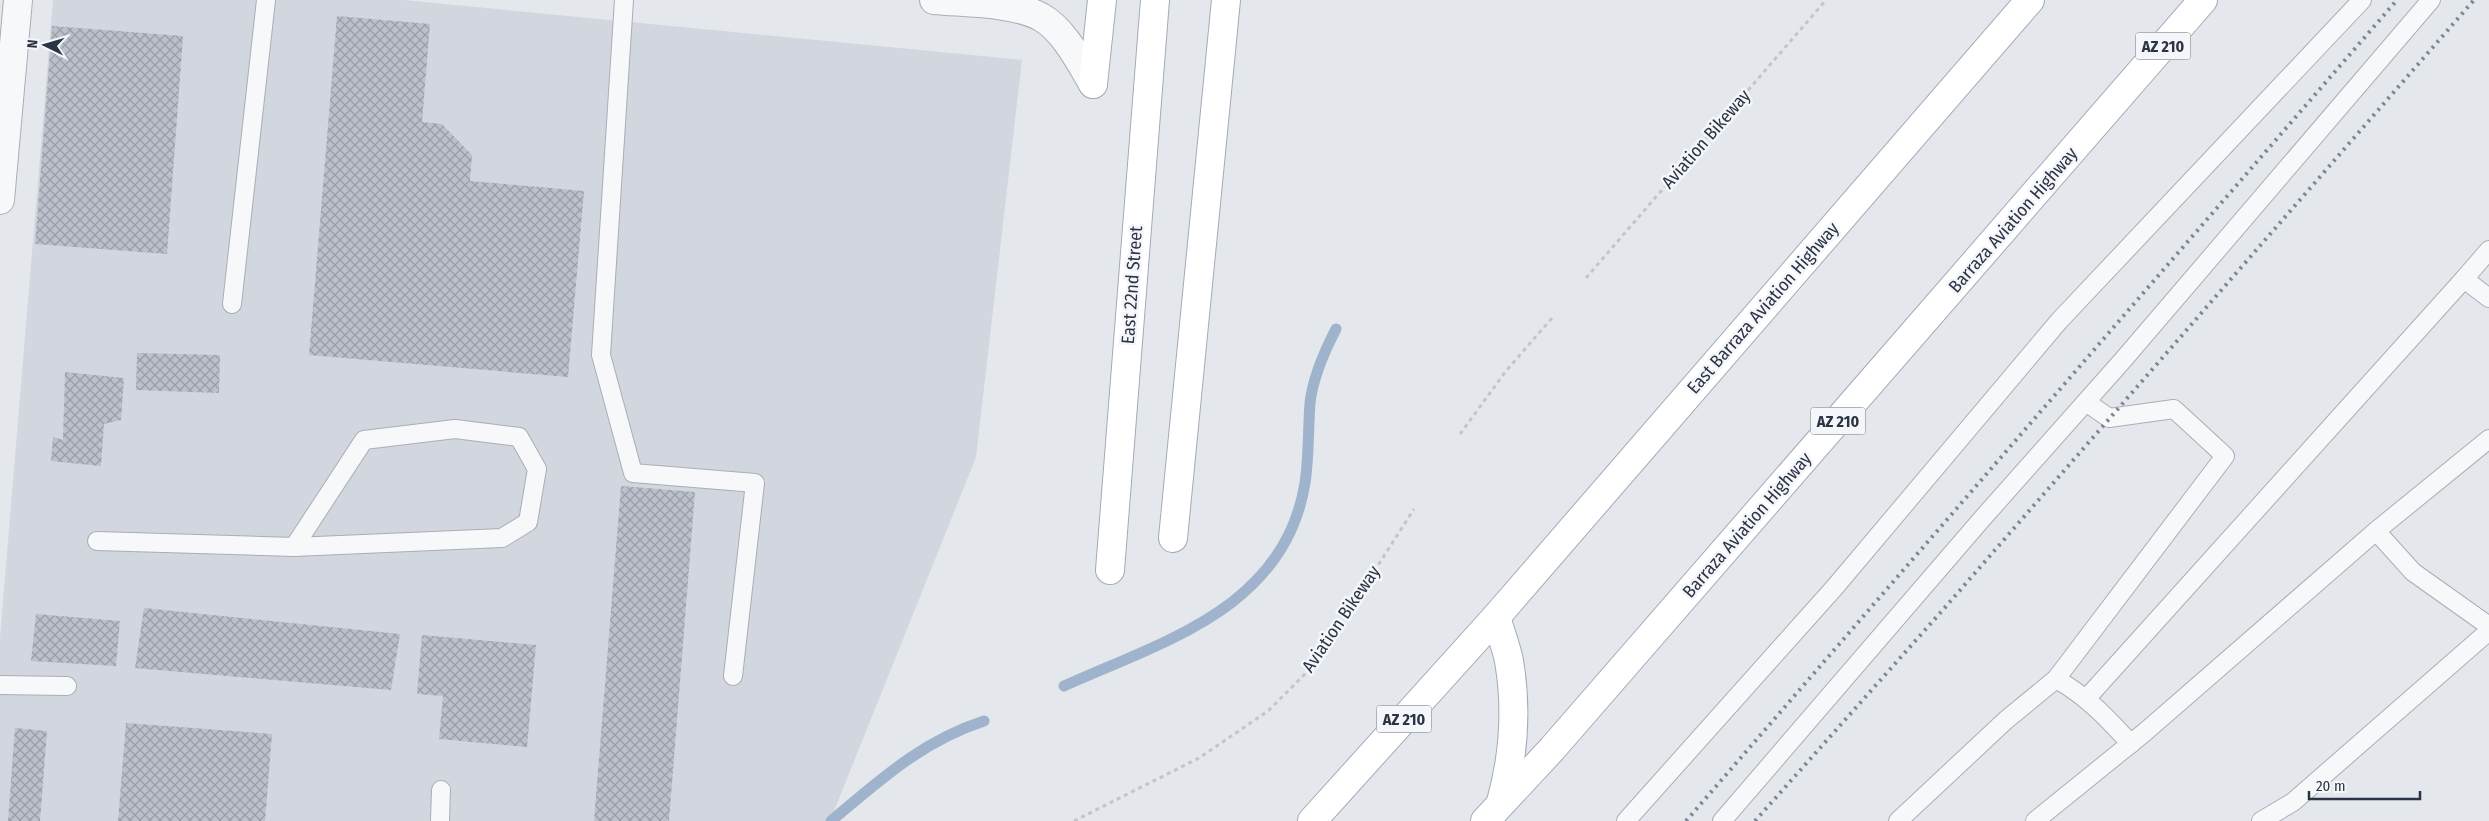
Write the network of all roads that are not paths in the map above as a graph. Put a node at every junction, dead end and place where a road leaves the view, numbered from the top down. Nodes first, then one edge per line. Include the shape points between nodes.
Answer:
1 (18, 0) edge
2 (266, 0) edge
3 (624, 0) edge
4 (934, 0) edge
5 (1042, 0) edge
6 (1102, 0) edge
7 (1155, 0) edge
8 (1226, 0) edge
9 (2030, 0) edge
10 (2203, 0) edge
11 (2362, 0) edge
12 (2431, 0) edge
13 (1008, 7) junction
14 (1093, 84) joint
15 (0, 200) edge
16 (2489, 250) edge
17 (2464, 279) junction
18 (2489, 298) edge
19 (232, 304) dead end
20 (2086, 402) junction
21 (2489, 439) edge
22 (2376, 531) junction
23 (1173, 538) dead end
24 (97, 541) dead end
25 (294, 547) junction
26 (1110, 570) dead end
27 (1496, 616) junction
28 (2489, 626) edge
29 (2489, 631) edge
30 (733, 676) dead end
31 (2056, 679) junction
32 (0, 685) edge
33 (67, 686) dead end
34 (2086, 699) junction
35 (2131, 744) junction
36 (441, 790) dead end
37 (1493, 812) edge
38 (1731, 817) edge
39 (440, 821) edge
40 (1312, 821) edge
41 (1626, 821) edge
42 (1898, 821) edge
43 (2035, 821) edge
44 (2261, 821) edge

1 - 15 street
2 - 19 lane
3 - 30 lane via 601,355 633,473 755,483
4 - 13 street
5 - 13 street
6 - 14 main road
7 - 26 main road, East 22nd Street
8 - 23 main road
9 - 27 main road, East Barraza Aviation Highway / AZ 210
10 - 37 main road, Barraza Aviation Highway / AZ 210 via 1571,727
11 - 41 lane via 2059,321 1835,587
12 - 20 lane
13 - 14 street via 1042,18 1071,45
16 - 17 lane
17 - 18 lane
17 - 34 lane
20 - 31 lane via 2109,418 2174,409 2225,456
20 - 38 lane
21 - 22 lane
22 - 28 lane via 2413,572
22 - 35 lane
24 - 25 lane
25 - 25 lane via 364,440 455,429 519,437 537,469 528,522 502,538
27 - 37 main road via 1509,660 1514,711 1511,766
27 - 40 main road, AZ 210
29 - 44 lane via 2293,802
31 - 34 lane
31 - 42 lane via 2006,720
32 - 33 lane
34 - 35 lane via 2096,705
35 - 43 lane
36 - 39 lane

